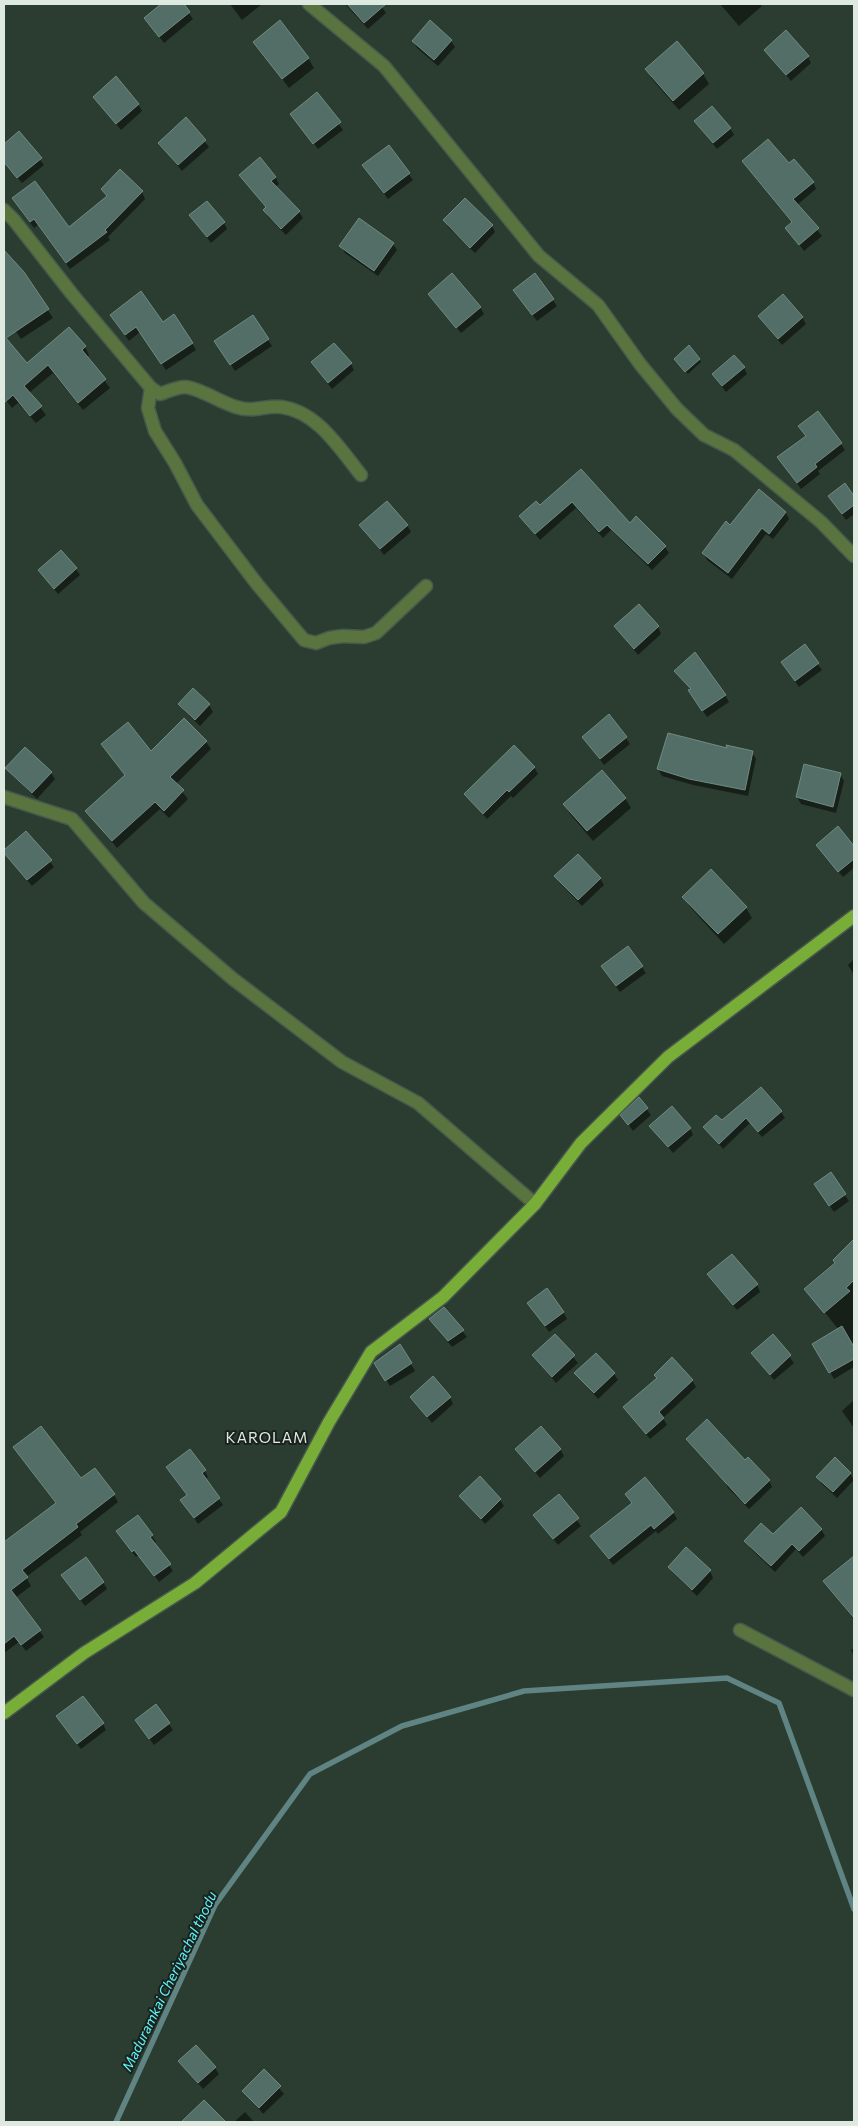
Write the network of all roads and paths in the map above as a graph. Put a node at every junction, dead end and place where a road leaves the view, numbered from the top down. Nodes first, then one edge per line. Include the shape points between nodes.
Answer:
1 (309, 4) edge
2 (4, 210) edge
3 (151, 388) junction
4 (361, 474) dead end
5 (854, 556) edge
6 (426, 586) dead end
7 (4, 796) edge
8 (854, 916) edge
9 (535, 1204) junction
10 (740, 1630) dead end
11 (854, 1690) edge
12 (4, 1713) edge

1 - 5 street via 384,66 540,256 598,305 677,409 704,435 734,450 821,522
2 - 3 street
3 - 4 street via 160,394 185,387 251,411 280,407 298,410 333,440
3 - 6 street via 148,408 155,431 198,505 304,640 316,643 376,633
7 - 9 street via 72,819 144,902 233,978 342,1062 418,1103
8 - 9 main road via 668,1057 581,1143
9 - 12 main road via 443,1296 371,1352 281,1512 195,1583 84,1653
10 - 11 street

